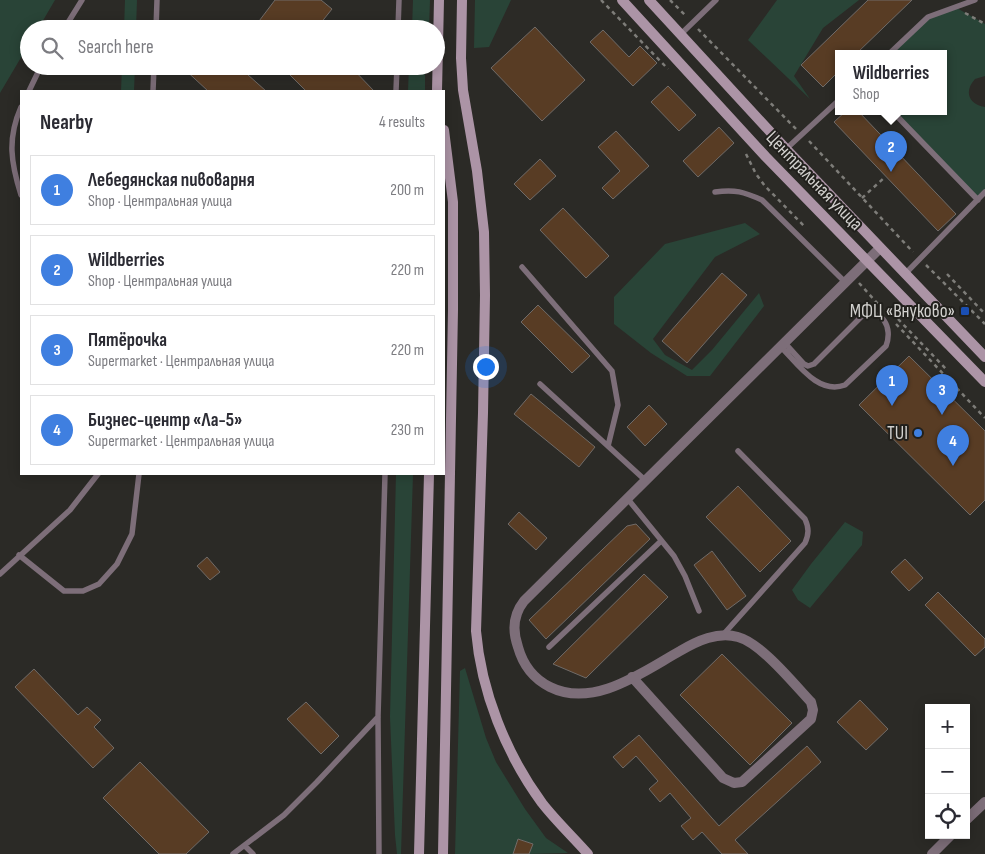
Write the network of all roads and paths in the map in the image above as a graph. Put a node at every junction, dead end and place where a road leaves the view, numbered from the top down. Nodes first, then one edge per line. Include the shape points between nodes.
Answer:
1 (82, 0) edge
2 (157, 0) edge
3 (398, 0) edge
4 (439, 0) edge
5 (462, 0) edge
6 (602, 0) edge
7 (622, 0) edge
8 (649, 0) edge
9 (670, 0) edge
10 (716, 0) edge
11 (975, 0) edge
12 (955, 7) junction
13 (70, 20) edge
14 (156, 20) edge
15 (398, 20) edge
16 (439, 20) edge
17 (692, 23) junction
18 (985, 24) edge
19 (680, 34) junction
20 (893, 50) edge
21 (669, 71) dead end
22 (37, 75) edge
23 (154, 75) edge
24 (397, 75) edge
25 (438, 75) edge
26 (438, 88) edge
27 (30, 90) edge
28 (153, 90) edge
29 (396, 90) edge
30 (835, 104) edge
31 (20, 110) edge
32 (896, 115) edge
33 (445, 138) edge
34 (743, 149) dead end
35 (786, 149) junction
36 (885, 177) dead end
37 (20, 192) edge
38 (715, 192) dead end
39 (985, 192) edge
40 (862, 198) dead end
41 (978, 200) junction
42 (811, 233) dead end
43 (880, 248) junction
44 (920, 258) junction
45 (867, 261) junction
46 (522, 267) dead end
47 (905, 274) junction
48 (947, 274) dead end
49 (849, 279) junction
50 (885, 312) dead end
51 (985, 314) edge
52 (892, 319) dead end
53 (898, 319) dead end
54 (985, 324) edge
55 (782, 344) junction
56 (985, 357) edge
57 (947, 370) dead end
58 (985, 382) edge
59 (540, 384) dead end
60 (985, 418) edge
61 (608, 446) junction
62 (738, 451) dead end
63 (97, 475) edge
64 (139, 475) edge
65 (385, 475) edge
66 (429, 475) edge
67 (645, 480) junction
68 (626, 498) junction
69 (661, 541) junction
70 (19, 555) junction
71 (0, 574) edge
72 (699, 611) dead end
73 (722, 636) junction
74 (549, 647) dead end
75 (632, 677) junction
76 (378, 717) junction
77 (985, 802) edge
78 (970, 816) edge
79 (947, 839) edge
80 (245, 846) junction
81 (234, 854) edge
82 (253, 854) edge
83 (379, 854) edge
84 (419, 854) edge
85 (443, 854) edge
86 (588, 854) edge
87 (932, 854) edge

1 - 13 lane
2 - 14 lane
3 - 15 lane
4 - 16 main road
5 - 86 main road via 463,90 484,232 476,631 479,660 496,715 518,764 544,805
6 - 21 path
7 - 45 main road, Центральная улица
8 - 19 main road, Центральная улица
9 - 17 path
10 - 17 lane
11 - 12 lane
12 - 18 path
12 - 20 lane via 928,17
17 - 19 lane
19 - 35 main road, Центральная улица
22 - 27 lane
23 - 28 lane
24 - 29 lane
25 - 26 main road
30 - 35 lane
31 - 37 lane via 11,150
32 - 41 lane
33 - 85 main road via 453,202 453,310
34 - 42 path via 765,186
35 - 43 main road, Центральная улица
36 - 40 path
38 - 49 lane via 746,192 762,200
39 - 41 lane
41 - 44 lane
43 - 45 street
43 - 47 main road, Центральная улица
44 - 47 lane
44 - 54 path
45 - 49 street
45 - 58 main road, Центральная улица
46 - 61 lane via 612,371 618,405
47 - 56 main road, Центральная улица
48 - 51 path
49 - 50 path
49 - 55 street
52 - 60 path
53 - 57 path
55 - 55 lane via 804,364 814,364 861,316 867,314 882,318 889,340 840,388 816,382
55 - 67 street
59 - 61 lane
61 - 67 lane
62 - 73 lane via 805,519 808,536
63 - 70 lane via 70,510
64 - 70 lane via 132,534 117,564 99,584 83,591 64,591
65 - 76 lane
66 - 84 main road
67 - 68 street
68 - 69 lane
68 - 75 street via 524,601 517,610 514,630 524,663 539,680 558,691 589,692 620,684
69 - 72 lane via 686,576
69 - 74 lane
70 - 71 lane
73 - 75 street via 702,639
73 - 75 street via 738,637 756,646 811,702 813,710 810,720 742,782 734,783 723,778
76 - 80 lane via 284,815
76 - 83 lane
77 - 78 street
79 - 87 street
80 - 81 lane
80 - 82 lane

